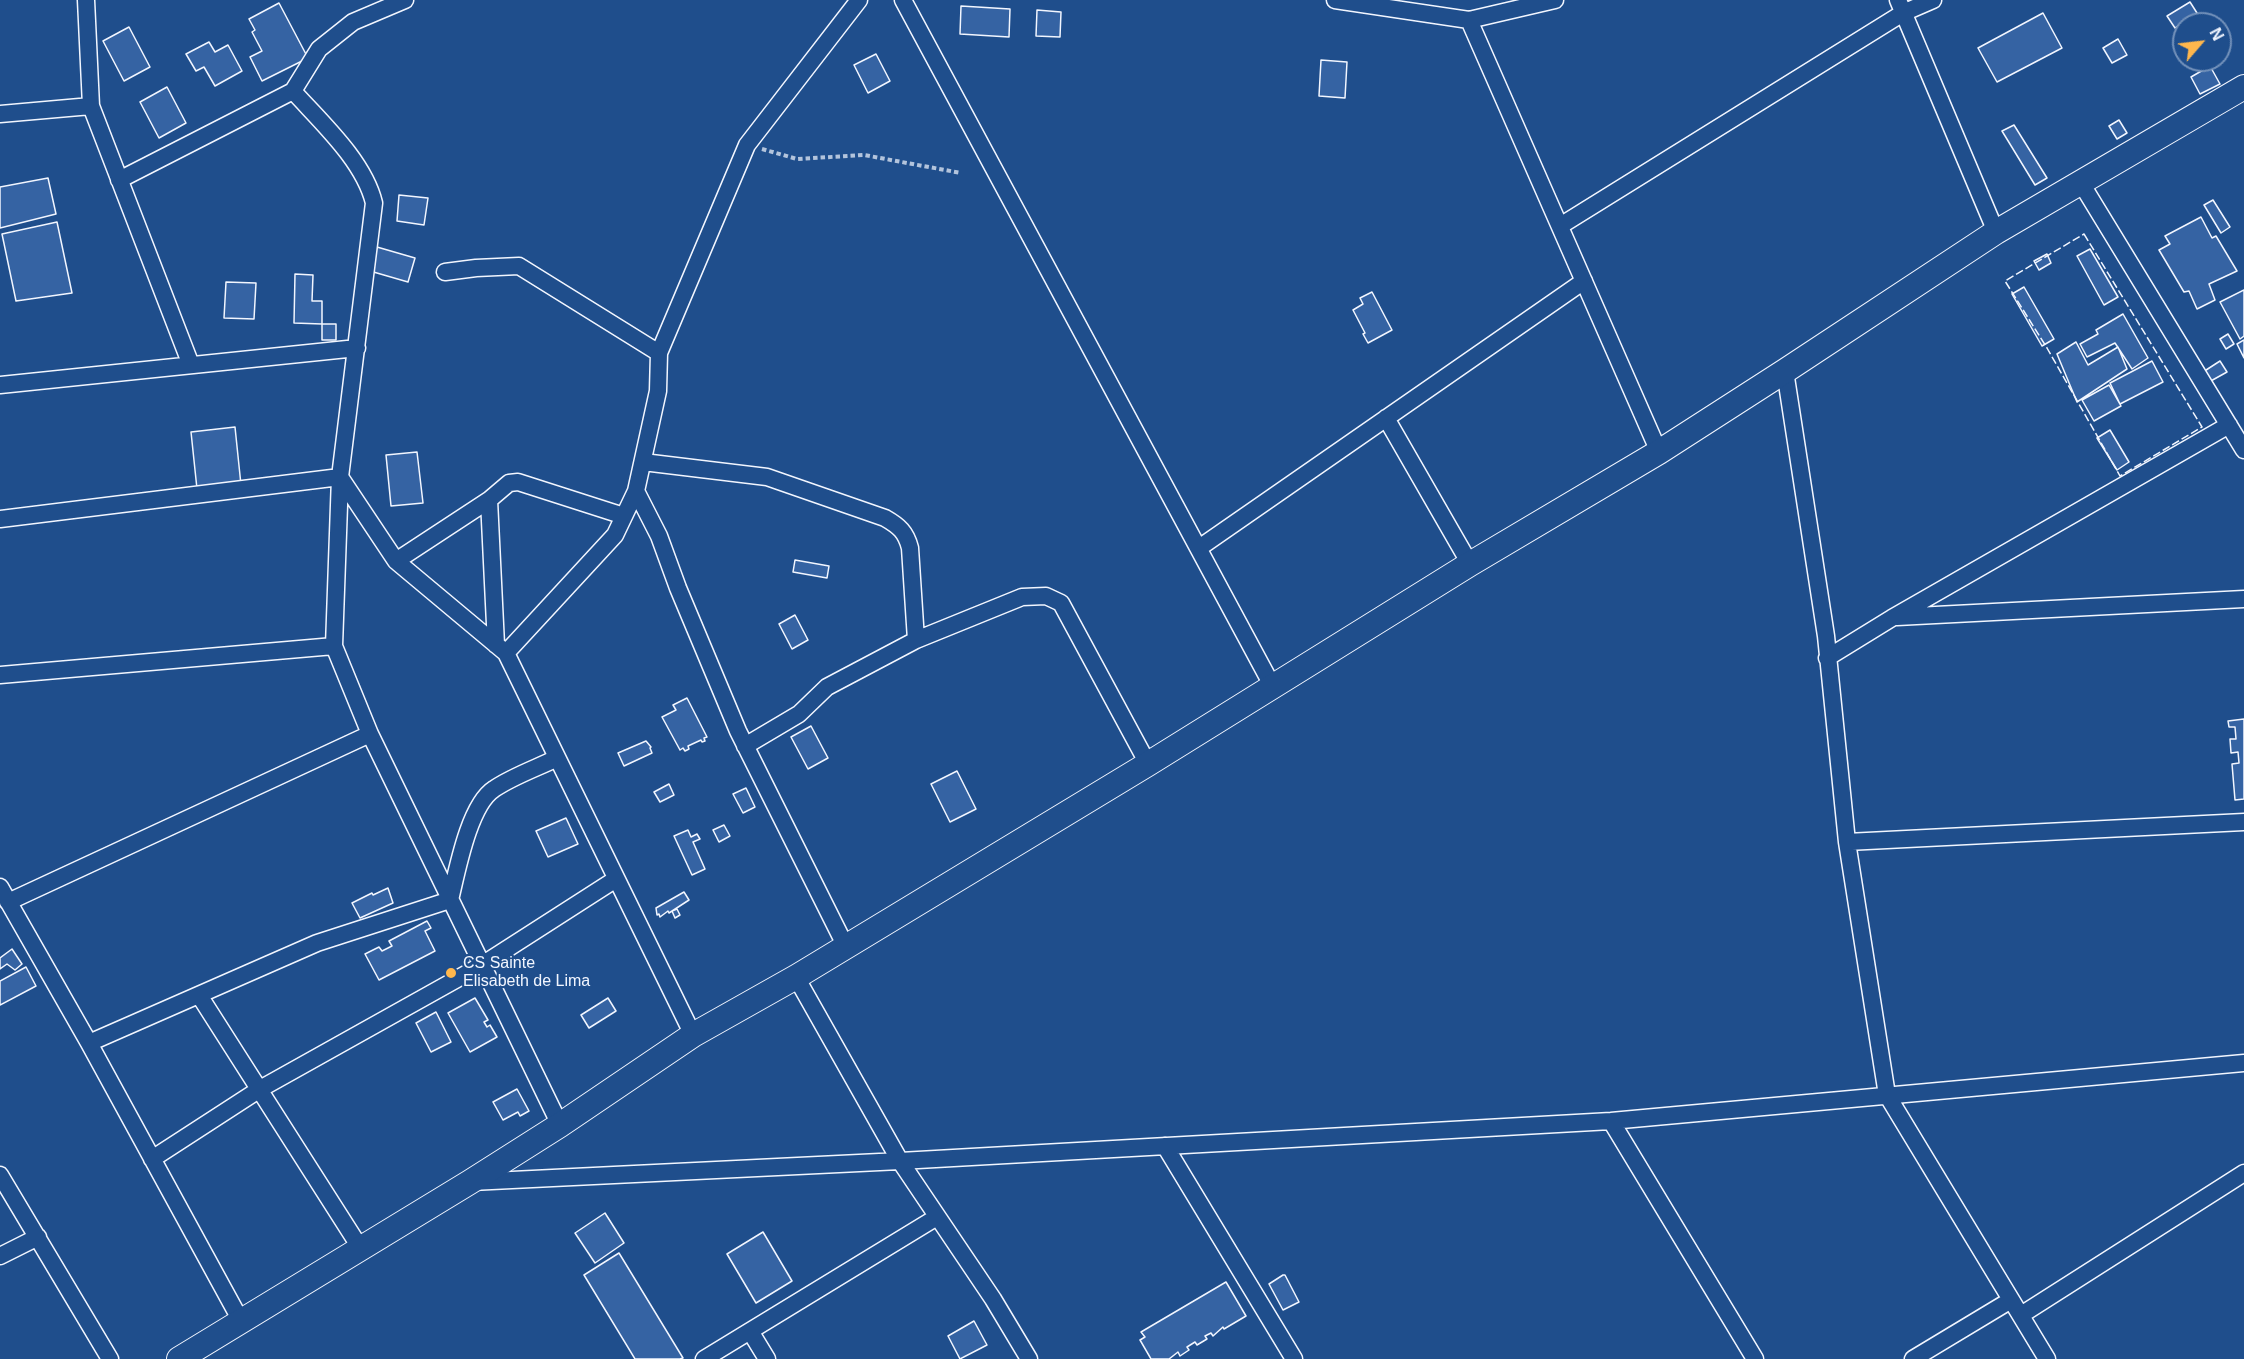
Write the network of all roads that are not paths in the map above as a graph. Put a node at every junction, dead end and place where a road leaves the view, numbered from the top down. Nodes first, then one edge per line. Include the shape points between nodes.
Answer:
1 (86, 0) edge
2 (405, 0) edge
3 (859, 0) edge
4 (903, 0) edge
5 (1335, 0) edge
6 (1555, 0) edge
7 (1933, 0) edge
8 (1900, 7) edge
9 (1469, 20) junction
10 (2244, 87) edge
11 (293, 91) junction
12 (91, 106) junction
13 (0, 114) edge
14 (119, 180) junction
15 (2081, 183) junction
16 (1560, 226) junction
17 (1996, 232) junction
18 (445, 272) dead end
19 (1584, 281) junction
20 (357, 348) junction
21 (658, 353) junction
22 (191, 365) junction
23 (1785, 371) junction
24 (0, 385) edge
25 (1386, 418) junction
26 (2229, 425) junction
27 (2244, 450) edge
28 (1659, 452) junction
29 (643, 462) junction
30 (340, 477) junction
31 (636, 491) junction
32 (489, 500) junction
33 (624, 516) junction
34 (0, 519) edge
35 (1199, 548) junction
36 (396, 561) junction
37 (1470, 564) junction
38 (2244, 600) edge
39 (1892, 618) junction
40 (916, 640) junction
41 (334, 646) junction
42 (501, 649) junction
43 (1827, 658) junction
44 (0, 675) edge
45 (1273, 687) junction
46 (370, 734) junction
47 (745, 746) junction
48 (557, 758) junction
49 (1148, 764) junction
50 (2244, 822) edge
51 (1847, 842) junction
52 (616, 879) junction
53 (4, 895) edge
54 (450, 900) junction
55 (846, 947) junction
56 (482, 965) junction
57 (796, 977) junction
58 (199, 995) junction
59 (693, 1035) junction
60 (89, 1043) junction
61 (2244, 1063) edge
62 (260, 1089) junction
63 (1887, 1095) junction
64 (1611, 1121) junction
65 (560, 1125) junction
66 (1166, 1146) junction
67 (152, 1159) junction
68 (900, 1161) junction
69 (2244, 1173) edge
70 (0, 1175) edge
71 (470, 1182) junction
72 (937, 1217) junction
73 (38, 1237) junction
74 (361, 1249) junction
75 (0, 1256) edge
76 (2011, 1300) junction
77 (2021, 1316) junction
78 (241, 1321) junction
79 (750, 1331) junction
80 (110, 1359) edge
81 (179, 1359) edge
82 (704, 1359) edge
83 (767, 1359) edge
84 (1029, 1359) edge
85 (1294, 1359) edge
86 (1755, 1359) edge
87 (1913, 1359) edge
88 (2047, 1359) edge

1 - 12 street
2 - 11 street via 353,22 319,49
3 - 21 street via 747,145
4 - 35 street
5 - 9 street
6 - 9 street
7 - 8 street
8 - 16 street
8 - 17 street
9 - 16 street
10 - 15 street
11 - 14 street
11 - 20 street via 344,148 370,187 374,203
12 - 13 street
12 - 14 street
14 - 22 street
15 - 17 street
15 - 26 street
16 - 19 street
17 - 23 street
18 - 21 street via 519,266
19 - 25 street
19 - 28 street
20 - 22 street
20 - 30 street
21 - 29 street via 658,391
22 - 24 street
23 - 28 street
23 - 43 street
25 - 35 street
25 - 37 street
26 - 27 street
26 - 39 street
28 - 37 street
29 - 31 street
29 - 40 street via 767,477 898,525 910,548
30 - 34 street
30 - 36 street
30 - 41 street
31 - 33 street
31 - 47 street via 659,536
32 - 33 street via 509,483 518,482
32 - 36 street
32 - 42 street
33 - 42 street via 615,535
35 - 45 street
36 - 42 street
37 - 45 street
38 - 39 street
39 - 43 street
40 - 47 street via 827,687 799,714
40 - 49 street via 1022,597 1046,596 1060,603
41 - 44 street
41 - 46 street
42 - 48 street
43 - 51 street
45 - 49 street
46 - 53 street
46 - 54 street
47 - 55 street
48 - 52 street
48 - 54 street via 492,789 468,831
49 - 55 street
50 - 51 street
51 - 63 street
52 - 56 street
52 - 59 street
53 - 60 street
54 - 56 street
54 - 58 street via 317,943
55 - 57 street
56 - 62 street
56 - 65 street
57 - 59 street
57 - 68 street
58 - 60 street
58 - 62 street
59 - 65 street
60 - 67 street
61 - 63 street
62 - 67 street
62 - 74 street
63 - 64 street
63 - 76 street
64 - 66 street
64 - 86 street
65 - 71 street
66 - 68 street
66 - 85 street
67 - 78 street
68 - 71 street
68 - 72 street
69 - 77 street
70 - 73 street
71 - 74 street
72 - 79 street
72 - 84 street
73 - 75 street
73 - 80 street
74 - 78 street
76 - 77 street
76 - 87 street
77 - 88 street
78 - 81 street
79 - 82 street
79 - 83 street

